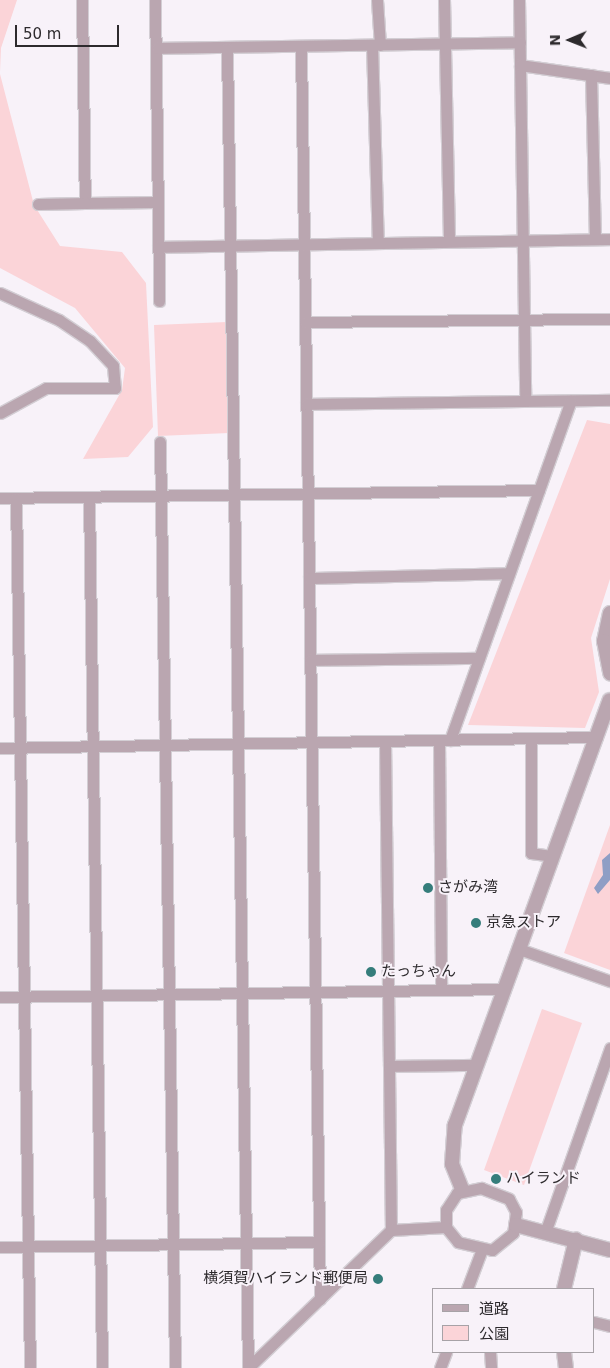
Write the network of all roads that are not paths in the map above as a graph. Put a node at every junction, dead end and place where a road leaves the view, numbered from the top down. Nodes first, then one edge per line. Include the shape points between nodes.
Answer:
1 (82, 0) edge
2 (155, 0) edge
3 (377, 0) edge
4 (444, 0) edge
5 (519, 0) edge
6 (520, 42) junction
7 (445, 44) junction
8 (376, 45) junction
9 (301, 46) junction
10 (157, 48) junction
11 (227, 48) junction
12 (520, 65) junction
13 (591, 75) junction
14 (610, 78) edge
15 (157, 202) junction
16 (84, 203) junction
17 (38, 204) dead end
18 (595, 239) junction
19 (610, 239) edge
20 (522, 240) junction
21 (449, 241) junction
22 (378, 243) junction
23 (304, 244) junction
24 (230, 245) junction
25 (158, 247) junction
26 (0, 293) edge
27 (159, 301) dead end
28 (524, 319) junction
29 (610, 319) edge
30 (305, 322) junction
31 (610, 400) edge
32 (525, 401) junction
33 (571, 401) junction
34 (306, 404) junction
35 (0, 413) edge
36 (160, 442) dead end
37 (539, 490) junction
38 (308, 494) junction
39 (234, 495) junction
40 (161, 496) junction
41 (89, 497) junction
42 (0, 498) edge
43 (16, 498) junction
44 (509, 573) junction
45 (309, 578) junction
46 (610, 613) edge
47 (479, 658) junction
48 (310, 660) junction
49 (610, 673) edge
50 (610, 700) edge
51 (597, 737) junction
52 (531, 738) junction
53 (444, 740) junction
54 (385, 741) junction
55 (311, 742) junction
56 (239, 743) junction
57 (164, 745) junction
58 (93, 746) junction
59 (20, 747) junction
60 (0, 748) edge
61 (546, 855) dead end
62 (519, 949) junction
63 (610, 982) edge
64 (505, 989) junction
65 (442, 990) junction
66 (388, 991) junction
67 (315, 992) junction
68 (241, 993) junction
69 (169, 994) junction
70 (96, 995) junction
71 (0, 997) edge
72 (24, 997) junction
73 (610, 1048) edge
74 (477, 1065) junction
75 (390, 1066) junction
76 (462, 1189) junction
77 (516, 1225) junction
78 (446, 1227) junction
79 (391, 1230) junction
80 (546, 1230) junction
81 (576, 1239) junction
82 (319, 1242) junction
83 (246, 1243) junction
84 (173, 1244) junction
85 (100, 1245) junction
86 (28, 1246) junction
87 (0, 1247) edge
88 (482, 1249) junction
89 (610, 1250) edge
90 (467, 1288) edge
91 (564, 1288) edge
92 (320, 1299) junction
93 (595, 1322) edge
94 (610, 1326) edge
95 (446, 1353) edge
96 (490, 1353) edge
97 (564, 1353) edge
98 (30, 1368) edge
99 (102, 1368) edge
100 (175, 1368) edge
101 (440, 1368) edge
102 (492, 1368) edge
103 (566, 1368) edge

1 - 16 street
2 - 10 street
3 - 8 street
4 - 7 street
5 - 6 street
6 - 7 street
6 - 12 street
7 - 8 street
7 - 21 street
8 - 9 street
8 - 22 street
9 - 11 street
9 - 23 street
10 - 11 street
10 - 15 street
11 - 24 street
12 - 13 street
12 - 20 street
13 - 14 street
13 - 18 street
15 - 16 street
15 - 25 street
16 - 17 street
18 - 19 street
18 - 20 street
20 - 21 street
20 - 28 street
21 - 22 street
22 - 23 street
23 - 24 street
23 - 30 street
24 - 25 street
24 - 39 street
25 - 27 street
26 - 35 street via 59,320 90,342 113,366 115,388 46,388
28 - 29 street
28 - 30 street
28 - 32 street
30 - 34 street
31 - 33 street
32 - 33 street
32 - 34 street
33 - 37 street
34 - 38 street
36 - 40 street
37 - 38 street
37 - 44 street
38 - 39 street
38 - 45 street
39 - 40 street
39 - 56 street
40 - 41 street
40 - 57 street
41 - 43 street
41 - 58 street
42 - 43 street
43 - 59 street
44 - 45 street
44 - 47 street
45 - 48 street
46 - 49 street via 604,641
47 - 48 street
47 - 53 street
48 - 55 street
50 - 51 street
51 - 52 street
51 - 62 street
52 - 53 street
52 - 61 street via 531,853
53 - 54 street
53 - 65 street
54 - 55 street
54 - 66 street
55 - 56 street
55 - 67 street
56 - 57 street
56 - 68 street
57 - 58 street
57 - 69 street
58 - 59 street
58 - 70 street
59 - 60 street
59 - 72 street
62 - 63 street
62 - 64 street
64 - 65 street
64 - 74 street
65 - 66 street
66 - 67 street
66 - 75 street
67 - 68 street
67 - 82 street
68 - 69 street
68 - 83 street
69 - 70 street
69 - 84 street
70 - 72 street
70 - 85 street
71 - 72 street
72 - 86 street
73 - 80 street
74 - 75 street
74 - 76 street via 452,1141 452,1164
75 - 79 street
76 - 77 street via 481,1188 509,1199
76 - 78 street via 446,1210
77 - 80 street
77 - 88 street via 501,1247
78 - 79 street
78 - 88 street via 454,1240
79 - 92 street
80 - 81 street
81 - 89 street
81 - 91 street
82 - 83 street
82 - 92 street
83 - 84 street
83 - 92 street via 248,1368
84 - 85 street
84 - 100 street
85 - 86 street
85 - 99 street
86 - 87 street
86 - 98 street
88 - 90 street
93 - 94 street
95 - 101 street
96 - 102 street
97 - 103 street

